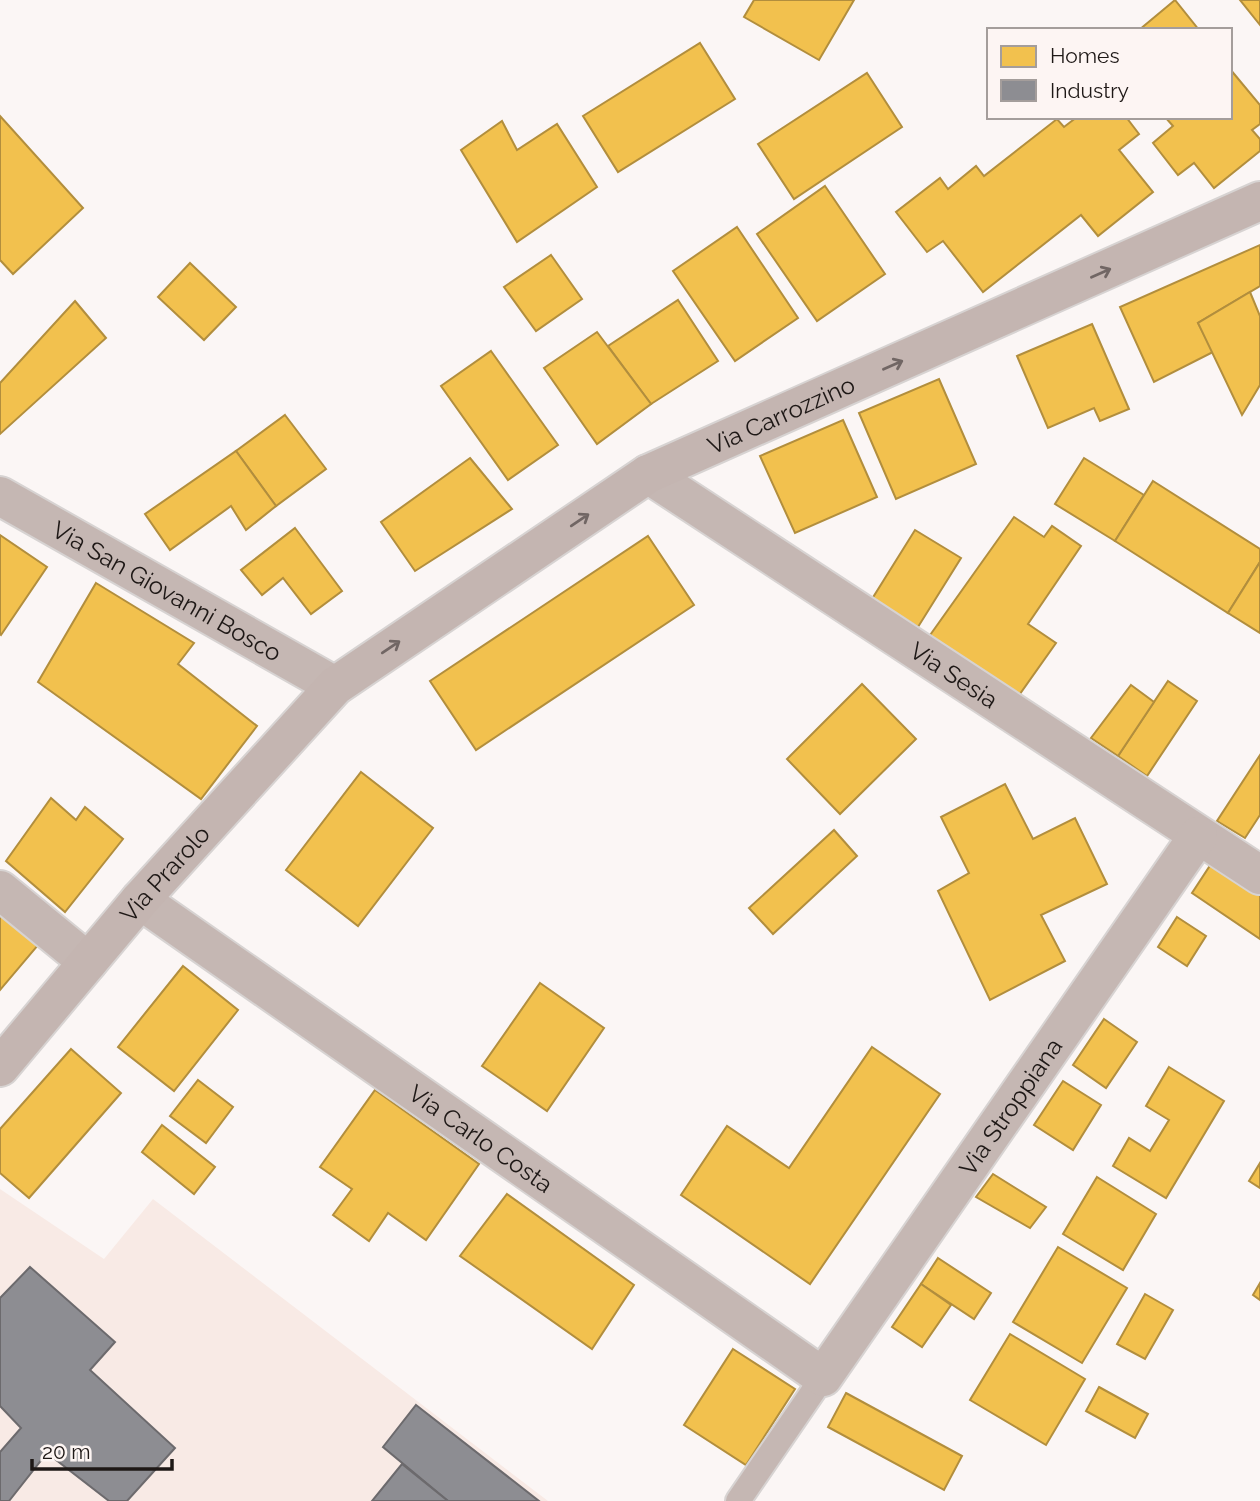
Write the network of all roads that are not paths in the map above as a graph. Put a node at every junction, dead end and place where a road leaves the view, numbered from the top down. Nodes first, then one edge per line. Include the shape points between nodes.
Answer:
1 (1259, 203) edge
2 (648, 474) junction
3 (0, 496) edge
4 (335, 686) junction
5 (1198, 836) junction
6 (1260, 876) edge
7 (0, 890) edge
8 (140, 900) junction
9 (88, 962) junction
10 (0, 1067) edge
11 (823, 1377) junction
12 (738, 1501) edge

2 -> 1 street, Via Carrozzino
4 -> 2 street, Via Carrozzino
2 - 5 street, Via Sesia
3 - 4 street, Via San Giovanni Bosco
4 - 8 street, Via Prarolo
5 - 6 street, Via Sesia
5 - 11 street, Via Stroppiana
7 - 9 street
8 - 9 street, Via Prarolo
8 - 11 street, Via Carlo Costa
9 - 10 street, Via Prarolo
11 - 12 lane

